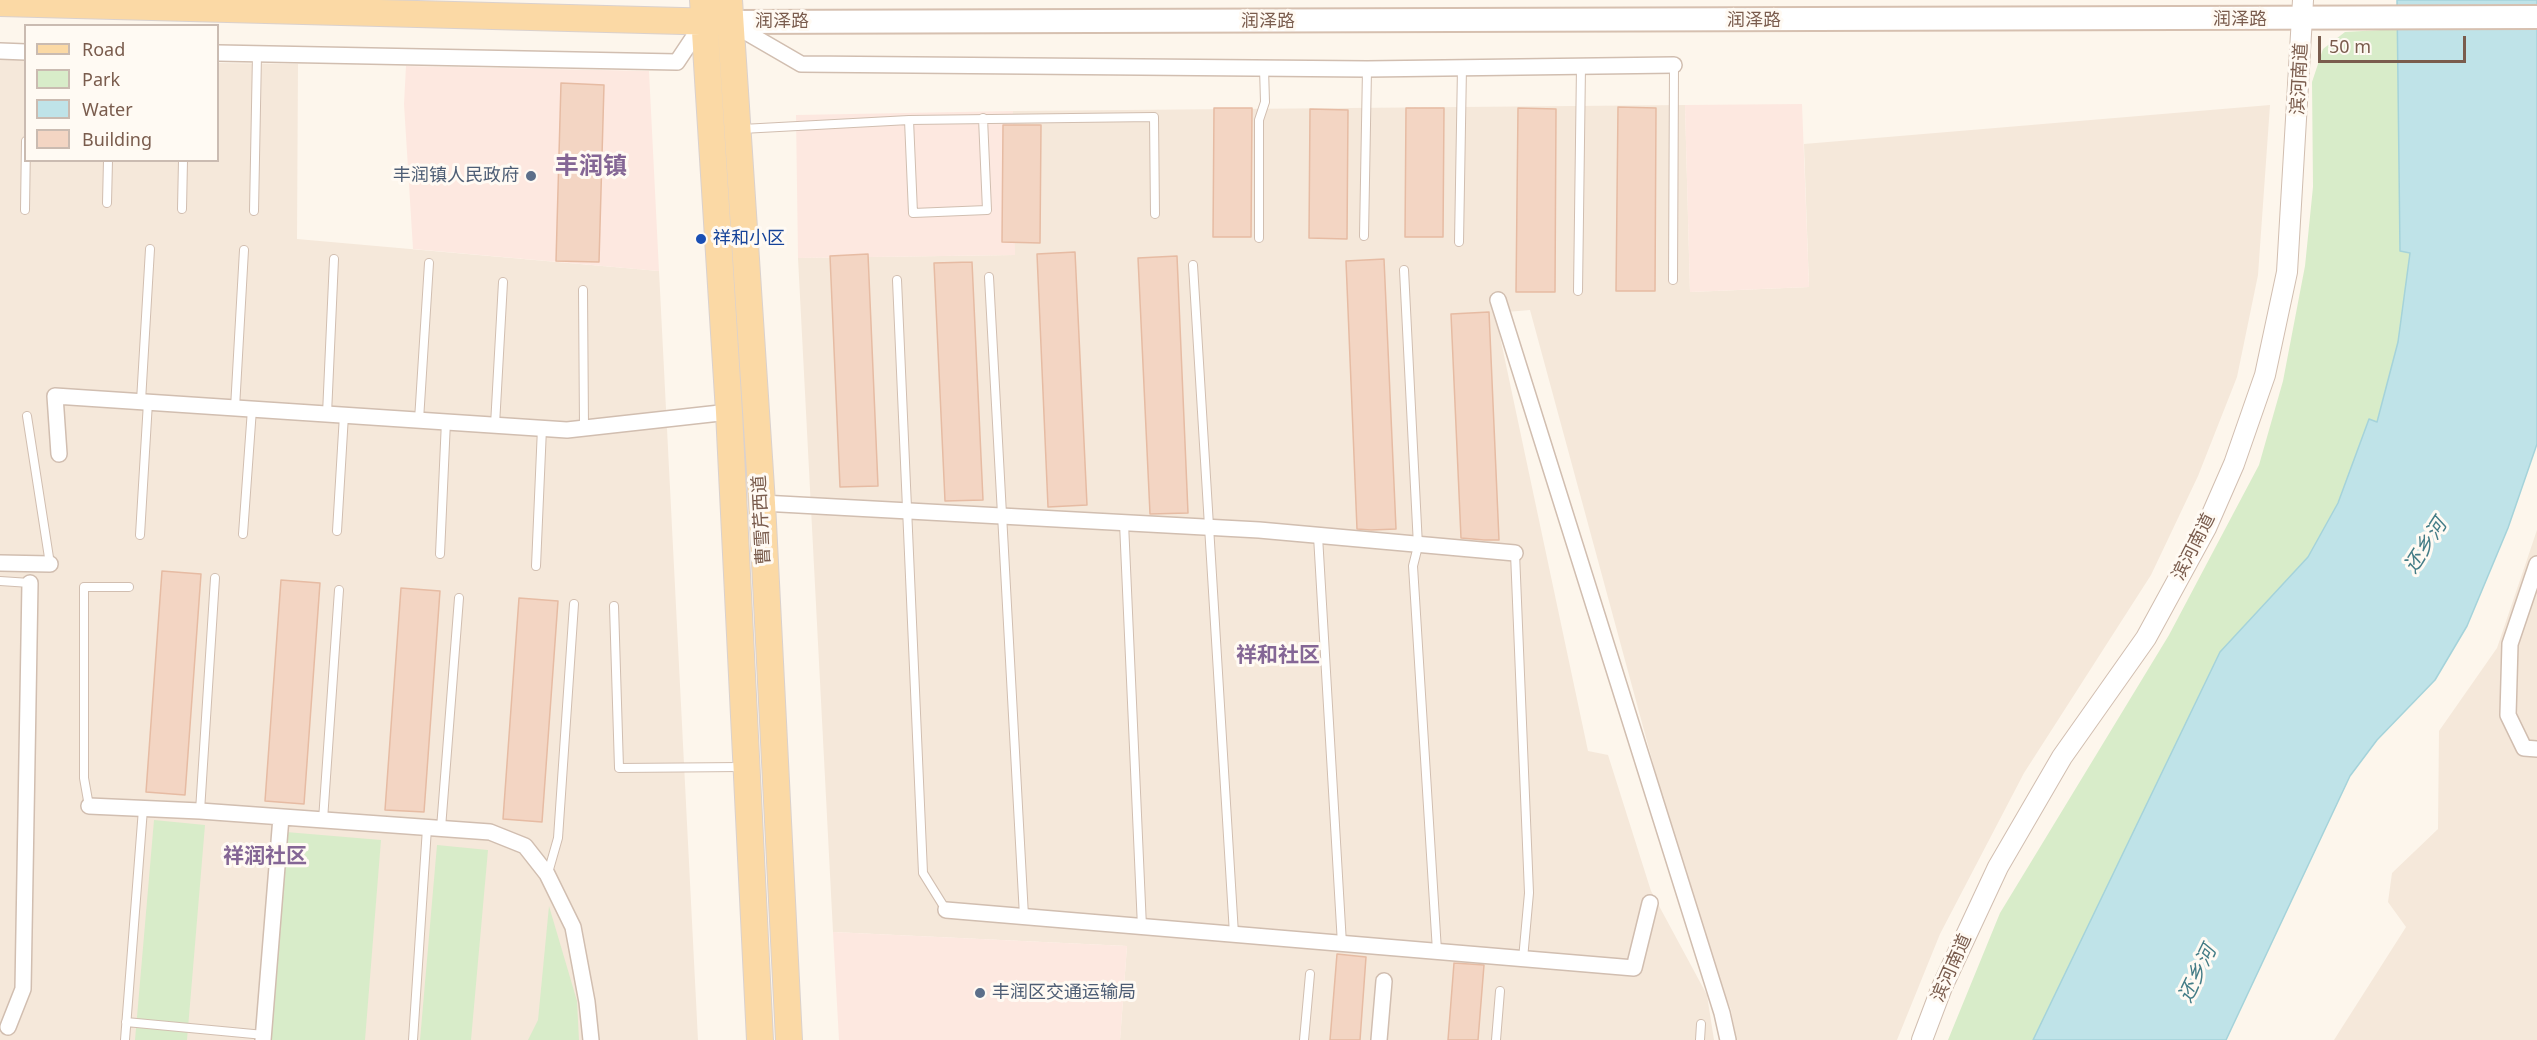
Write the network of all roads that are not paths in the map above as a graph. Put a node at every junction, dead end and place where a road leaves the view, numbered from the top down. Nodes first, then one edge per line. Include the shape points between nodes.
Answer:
1 (0, 3) edge
2 (704, 10) edge
3 (2303, 10) edge
4 (729, 11) edge
5 (2537, 17) edge
6 (0, 51) edge
7 (24, 52) edge
8 (219, 53) edge
9 (257, 54) junction
10 (1581, 66) junction
11 (1674, 66) joint
12 (1462, 67) junction
13 (1264, 68) junction
14 (1367, 69) junction
15 (983, 118) junction
16 (909, 120) junction
17 (737, 129) junction
18 (26, 162) edge
19 (108, 162) edge
20 (183, 162) edge
21 (107, 203) dead end
22 (182, 209) dead end
23 (25, 210) dead end
24 (254, 211) dead end
25 (1155, 214) dead end
26 (1364, 236) dead end
27 (1259, 238) dead end
28 (1460, 242) dead end
29 (150, 249) dead end
30 (244, 250) dead end
31 (334, 259) dead end
32 (429, 263) dead end
33 (1193, 265) dead end
34 (1404, 270) dead end
35 (989, 277) dead end
36 (897, 280) dead end
37 (1673, 280) dead end
38 (503, 282) dead end
39 (583, 290) dead end
40 (1578, 291) dead end
41 (1498, 300) dead end
42 (145, 402) junction
43 (235, 408) junction
44 (252, 409) junction
45 (729, 412) junction
46 (327, 414) junction
47 (344, 415) junction
48 (27, 416) dead end
49 (419, 420) junction
50 (446, 421) junction
51 (495, 425) junction
52 (542, 428) junction
53 (584, 428) junction
54 (59, 454) dead end
55 (762, 503) junction
56 (907, 511) junction
57 (1000, 516) junction
58 (1124, 523) junction
59 (1210, 528) junction
60 (338, 531) dead end
61 (243, 534) dead end
62 (140, 536) dead end
63 (1318, 536) junction
64 (1418, 546) junction
65 (1515, 553) joint
66 (440, 554) dead end
67 (0, 563) edge
68 (50, 564) joint
69 (2537, 564) edge
70 (536, 566) dead end
71 (216, 578) dead end
72 (0, 581) edge
73 (30, 582) joint
74 (129, 586) dead end
75 (339, 590) dead end
76 (459, 598) dead end
77 (574, 604) dead end
78 (614, 606) dead end
79 (2537, 749) edge
80 (746, 767) junction
81 (89, 806) joint
82 (143, 809) junction
83 (200, 811) junction
84 (281, 817) junction
85 (323, 820) junction
86 (434, 828) junction
87 (547, 874) junction
88 (1650, 903) dead end
89 (946, 910) joint
90 (1024, 916) junction
91 (1142, 927) junction
92 (1234, 934) junction
93 (1342, 944) junction
94 (1437, 951) junction
95 (1523, 959) junction
96 (1310, 974) dead end
97 (1384, 981) dead end
98 (1500, 991) dead end
99 (126, 1022) junction
100 (1701, 1024) dead end
101 (5, 1031) edge
102 (264, 1037) edge
103 (125, 1040) edge
104 (413, 1040) edge
105 (591, 1040) edge
106 (760, 1040) edge
107 (789, 1040) edge
108 (1304, 1040) edge
109 (1380, 1040) edge
110 (1496, 1040) edge
111 (1700, 1040) edge
112 (1728, 1040) edge
113 (1922, 1040) edge

1 - 2 main road, 润泽路
2 - 4 main road, 润泽路
2 - 9 street via 677,62
2 - 45 main road, 曹雪芹西道
3 - 4 main road, 润泽路
3 - 5 main road, 润泽路 via 2361,19
3 - 113 street, 滨河南道 via 2287,272 2265,375 2234,464 2206,528 2146,638 2062,757 1998,867 1942,987
4 - 13 street via 801,64
4 - 17 main road, 曹雪芹西道
6 - 7 street
8 - 9 street
9 - 24 lane
10 - 11 street
10 - 12 street
10 - 40 lane
11 - 37 lane
12 - 14 street
12 - 28 lane
13 - 14 street
13 - 27 lane via 1265,102 1259,120
14 - 26 lane
15 - 16 lane
15 - 16 lane via 987,210 913,213
15 - 25 lane via 1154,117
16 - 17 lane
17 - 55 main road, 曹雪芹西道
18 - 23 lane
19 - 21 lane
20 - 22 lane
29 - 42 lane
30 - 43 lane
31 - 46 lane
32 - 49 lane
33 - 59 lane
34 - 64 lane
35 - 57 lane
36 - 56 lane
38 - 51 lane
39 - 53 lane
41 - 112 street
42 - 43 street
42 - 54 street via 55,396
42 - 62 lane
43 - 44 street
44 - 46 street
44 - 61 lane
45 - 53 street
45 - 80 main road, 曹雪芹西道
46 - 47 street
47 - 49 street
47 - 60 lane
48 - 68 lane
49 - 50 street
50 - 51 street
50 - 66 lane
51 - 52 street
52 - 53 street
52 - 70 lane
55 - 56 street
55 - 107 main road, 曹雪芹西道
56 - 57 street
56 - 89 lane via 923,873
57 - 58 street
57 - 90 lane
58 - 59 street
58 - 91 lane
59 - 63 street
59 - 92 lane
63 - 64 street
63 - 93 lane
64 - 65 street
64 - 94 lane via 1413,566
65 - 95 lane via 1529,893
67 - 68 street
69 - 79 street via 2510,644 2508,715 2524,748
71 - 83 lane
72 - 73 lane
73 - 101 street via 23,989
74 - 81 lane via 84,586 84,778
75 - 85 lane
76 - 86 lane
77 - 87 lane via 558,838
78 - 80 lane via 619,768
80 - 106 main road, 曹雪芹西道
81 - 82 street
82 - 83 street
82 - 99 lane
83 - 84 street
84 - 85 street
84 - 102 street
85 - 86 street
86 - 87 street via 490,832 525,846
86 - 104 lane
87 - 105 street via 573,927
88 - 95 street via 1634,968
89 - 90 street
90 - 91 street
91 - 92 street
92 - 93 street
93 - 94 street
94 - 95 street
96 - 108 lane
97 - 109 street
98 - 110 lane
99 - 102 lane
99 - 103 lane
100 - 111 lane

